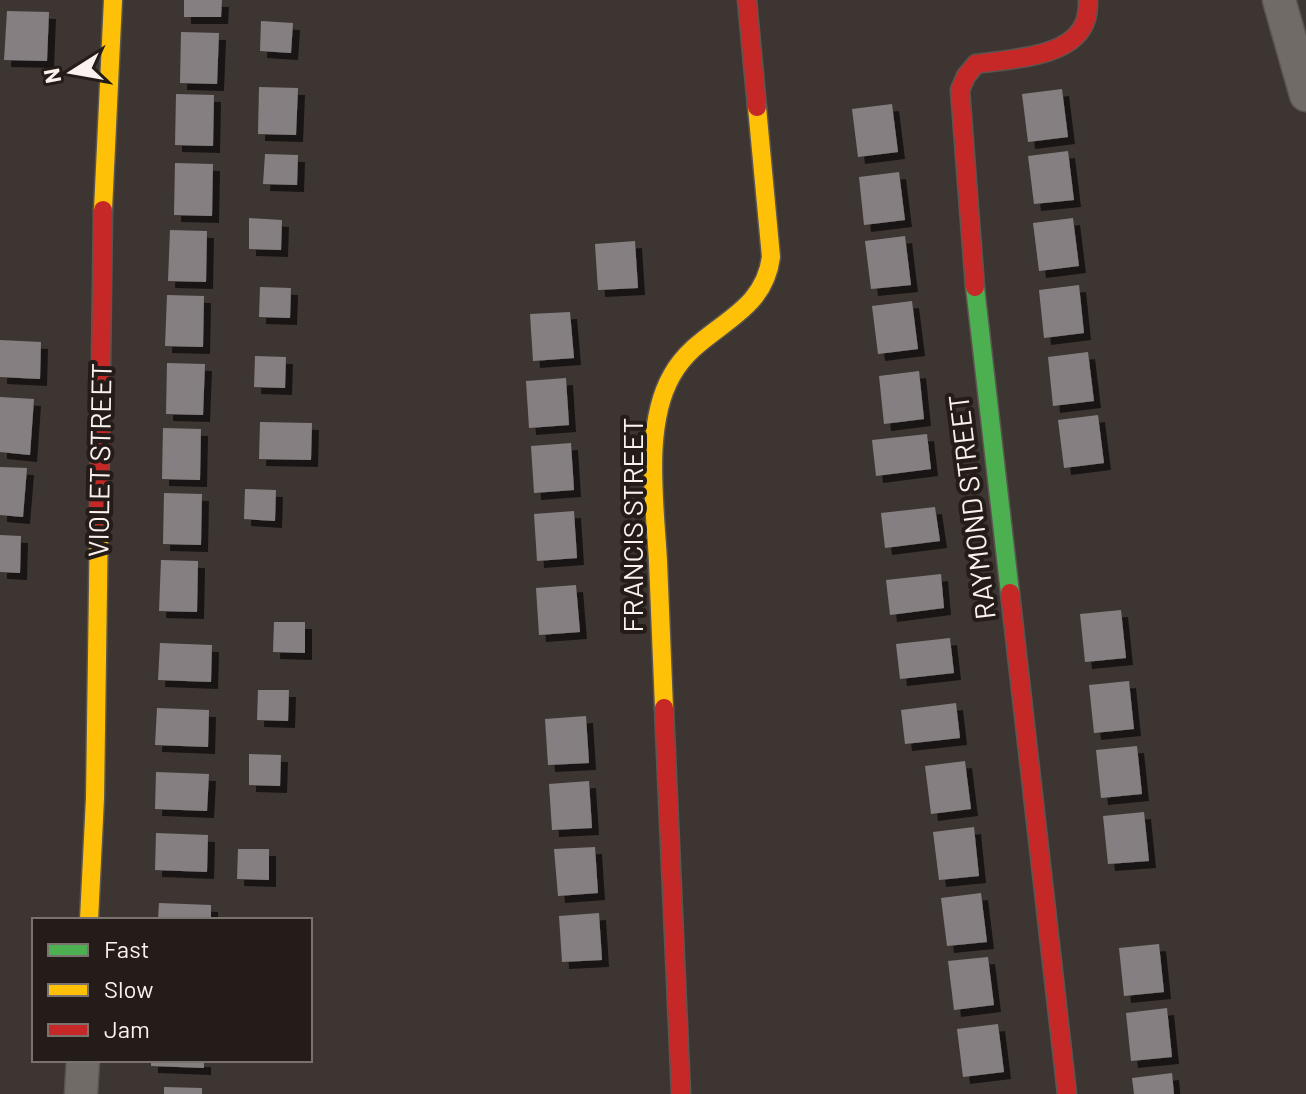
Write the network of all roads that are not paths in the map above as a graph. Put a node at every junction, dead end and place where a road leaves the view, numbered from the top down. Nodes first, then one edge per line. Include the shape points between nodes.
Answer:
1 (113, 0) edge
2 (747, 0) edge
3 (1088, 0) edge
4 (1279, 0) edge
5 (1306, 95) edge
6 (89, 918) edge
7 (83, 1062) edge
8 (81, 1094) edge
9 (681, 1094) edge
10 (1067, 1094) edge

1 - 6 street, VIOLET STREET via 103,211
2 - 9 street, FRANCIS STREET via 769,274 755,299 671,375 654,434
3 - 10 street, RAYMOND STREET via 1084,30 1071,43 976,64 960,90 976,297
4 - 5 street
7 - 8 street

